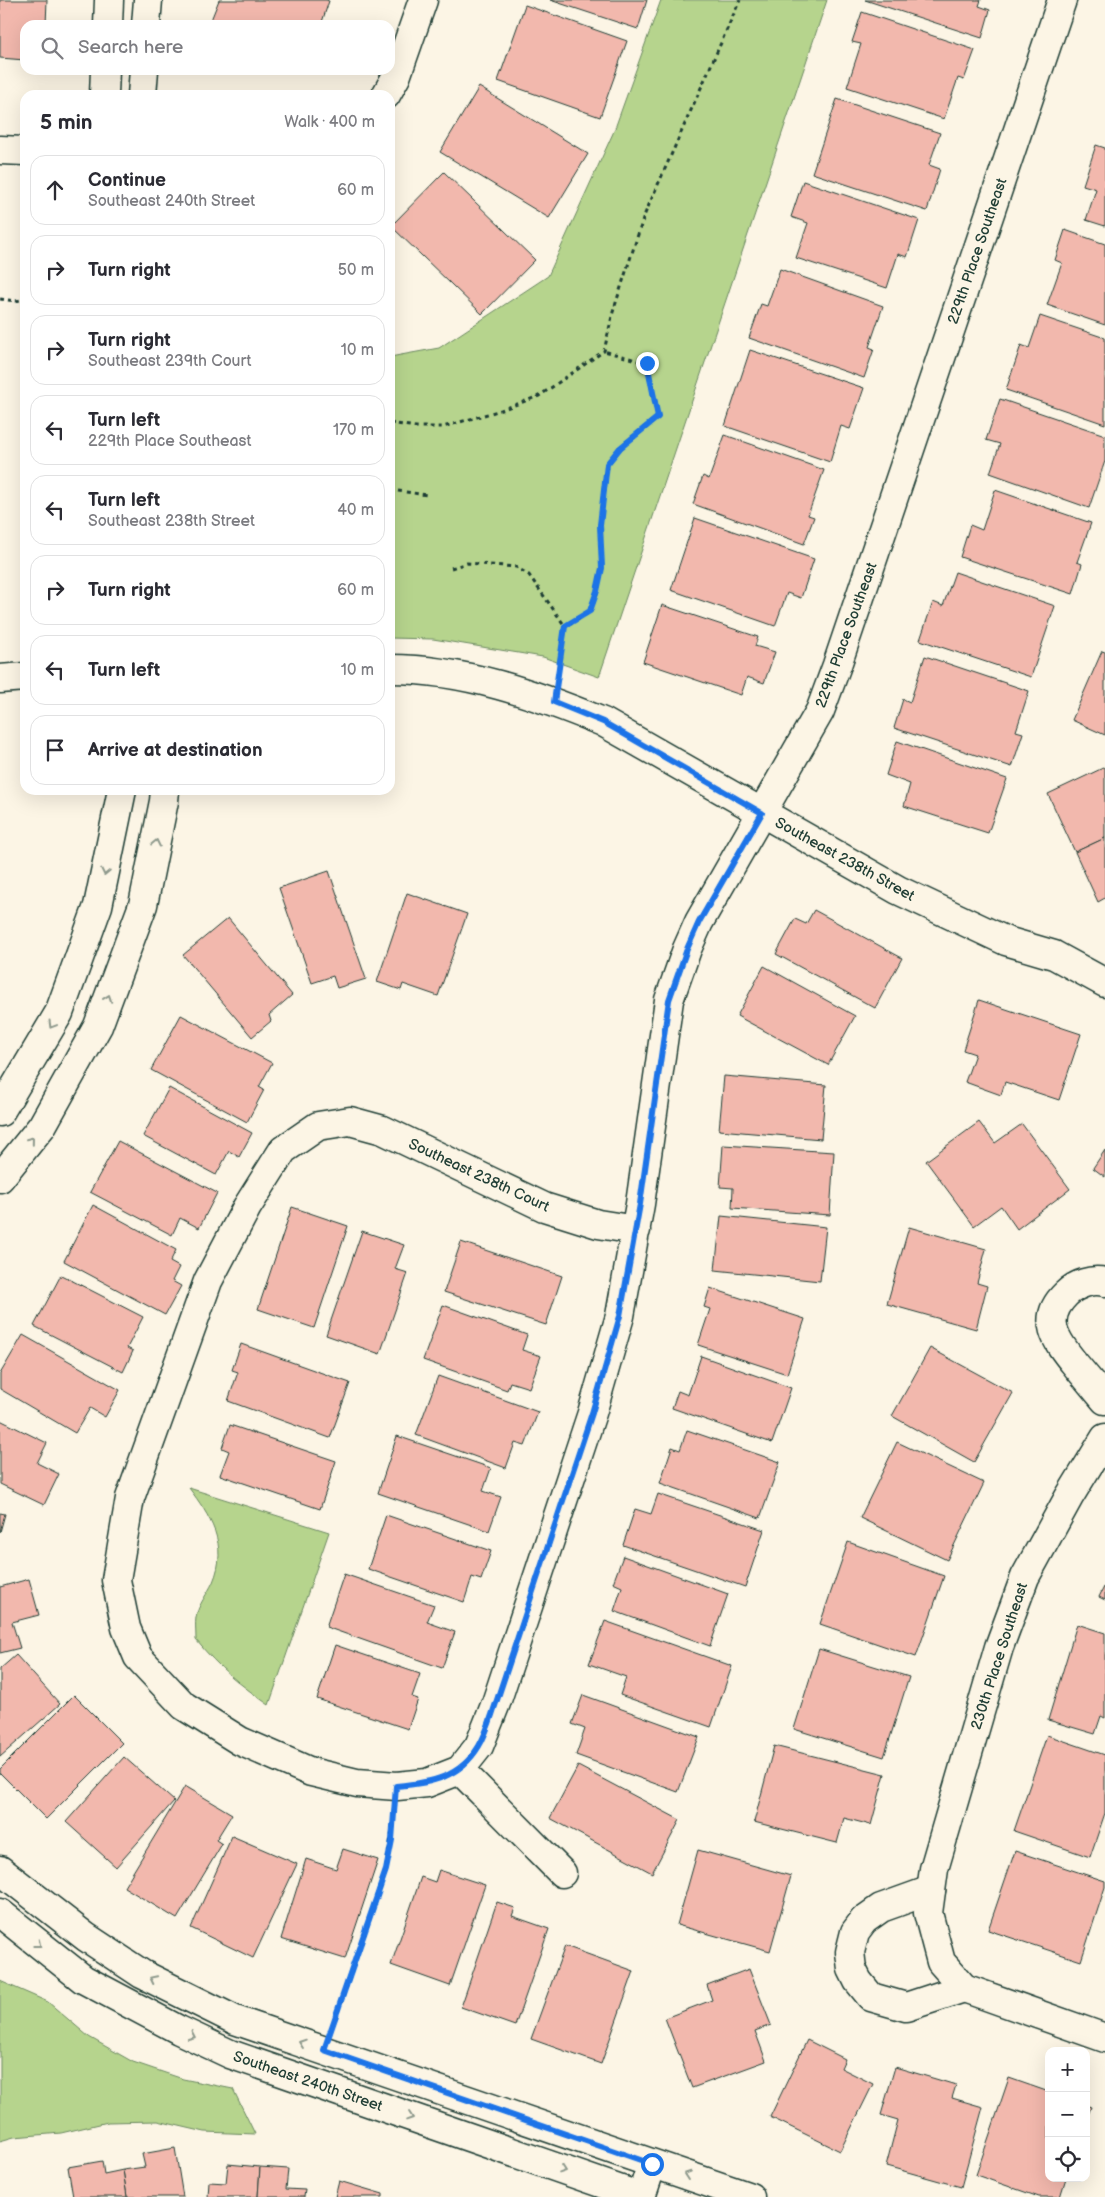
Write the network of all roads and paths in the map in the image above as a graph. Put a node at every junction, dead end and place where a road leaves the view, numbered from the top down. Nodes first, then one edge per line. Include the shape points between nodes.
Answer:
1 (109, 0) edge
2 (148, 0) edge
3 (423, 0) edge
4 (740, 0) edge
5 (1062, 0) edge
6 (108, 20) edge
7 (146, 20) edge
8 (105, 75) edge
9 (144, 75) edge
10 (104, 90) edge
11 (142, 90) edge
12 (389, 90) edge
13 (0, 150) edge
14 (20, 151) edge
15 (0, 299) edge
16 (20, 300) edge
17 (604, 351) junction
18 (395, 424) edge
19 (395, 491) edge
20 (428, 495) dead end
21 (451, 568) dead end
22 (565, 626) junction
23 (395, 669) edge
24 (20, 677) edge
25 (0, 679) edge
26 (554, 702) junction
27 (121, 795) edge
28 (165, 795) edge
29 (762, 813) junction
30 (1105, 983) edge
31 (0, 1112) edge
32 (0, 1178) edge
33 (636, 1230) junction
34 (1105, 1282) edge
35 (1105, 1400) edge
36 (1105, 1438) edge
37 (460, 1770) junction
38 (396, 1786) junction
39 (0, 1870) edge
40 (562, 1873) dead end
41 (930, 1890) junction
42 (0, 1914) edge
43 (964, 1988) junction
44 (1105, 2038) edge
45 (324, 2050) junction
46 (652, 2164) junction
47 (641, 2197) edge
48 (750, 2197) edge

1 - 6 street
2 - 7 street
3 - 12 street
4 - 17 path via 644,216
5 - 29 street, 229th Place Southeast via 837,666 820,711
8 - 10 street
9 - 11 street
13 - 14 street
15 - 16 path
17 - 18 path via 539,396 501,410 444,427
17 - 22 path via 647,363 658,417 620,448 607,464 600,525 602,568 597,591 590,611
19 - 20 path
21 - 22 path via 467,563 516,567 529,575
22 - 26 path
23 - 26 street, Southeast 238th Street via 455,675
24 - 25 street
26 - 29 street, Southeast 238th Street via 603,722
27 -> 31 street via 98,906 59,1013
32 -> 28 street via 42,1126 98,1026 143,905
29 - 30 street, Southeast 238th Street via 898,890 1006,941 1054,955
29 - 33 street, 229th Place Southeast via 699,922 669,1000
33 - 37 street, 229th Place Southeast via 620,1316 592,1413 496,1703 479,1746
33 - 38 street, Southeast 238th Court via 598,1224 544,1207 383,1130 350,1121 318,1126 282,1150 208,1281 133,1489 116,1580 126,1628 138,1657 184,1706 240,1741 311,1772 357,1783
34 - 35 street via 1096,1280 1074,1286 1057,1303 1051,1319 1057,1341
36 - 41 street, 230th Place Southeast via 1025,1577 999,1647
37 - 38 street via 427,1783
37 - 40 street
38 - 45 path via 386,1870
45 -> 39 street via 235,2020 142,1974 86,1937
41 - 43 street, 230th Place Southeast via 928,1912 941,1962
41 - 43 street via 881,1908 864,1920 855,1932 850,1952 852,1969 872,1997 906,2008
42 -> 47 street, Southeast 240th Street via 83,1979 230,2054
43 - 44 street
45 - 46 street
46 - 47 street
48 -> 46 street

